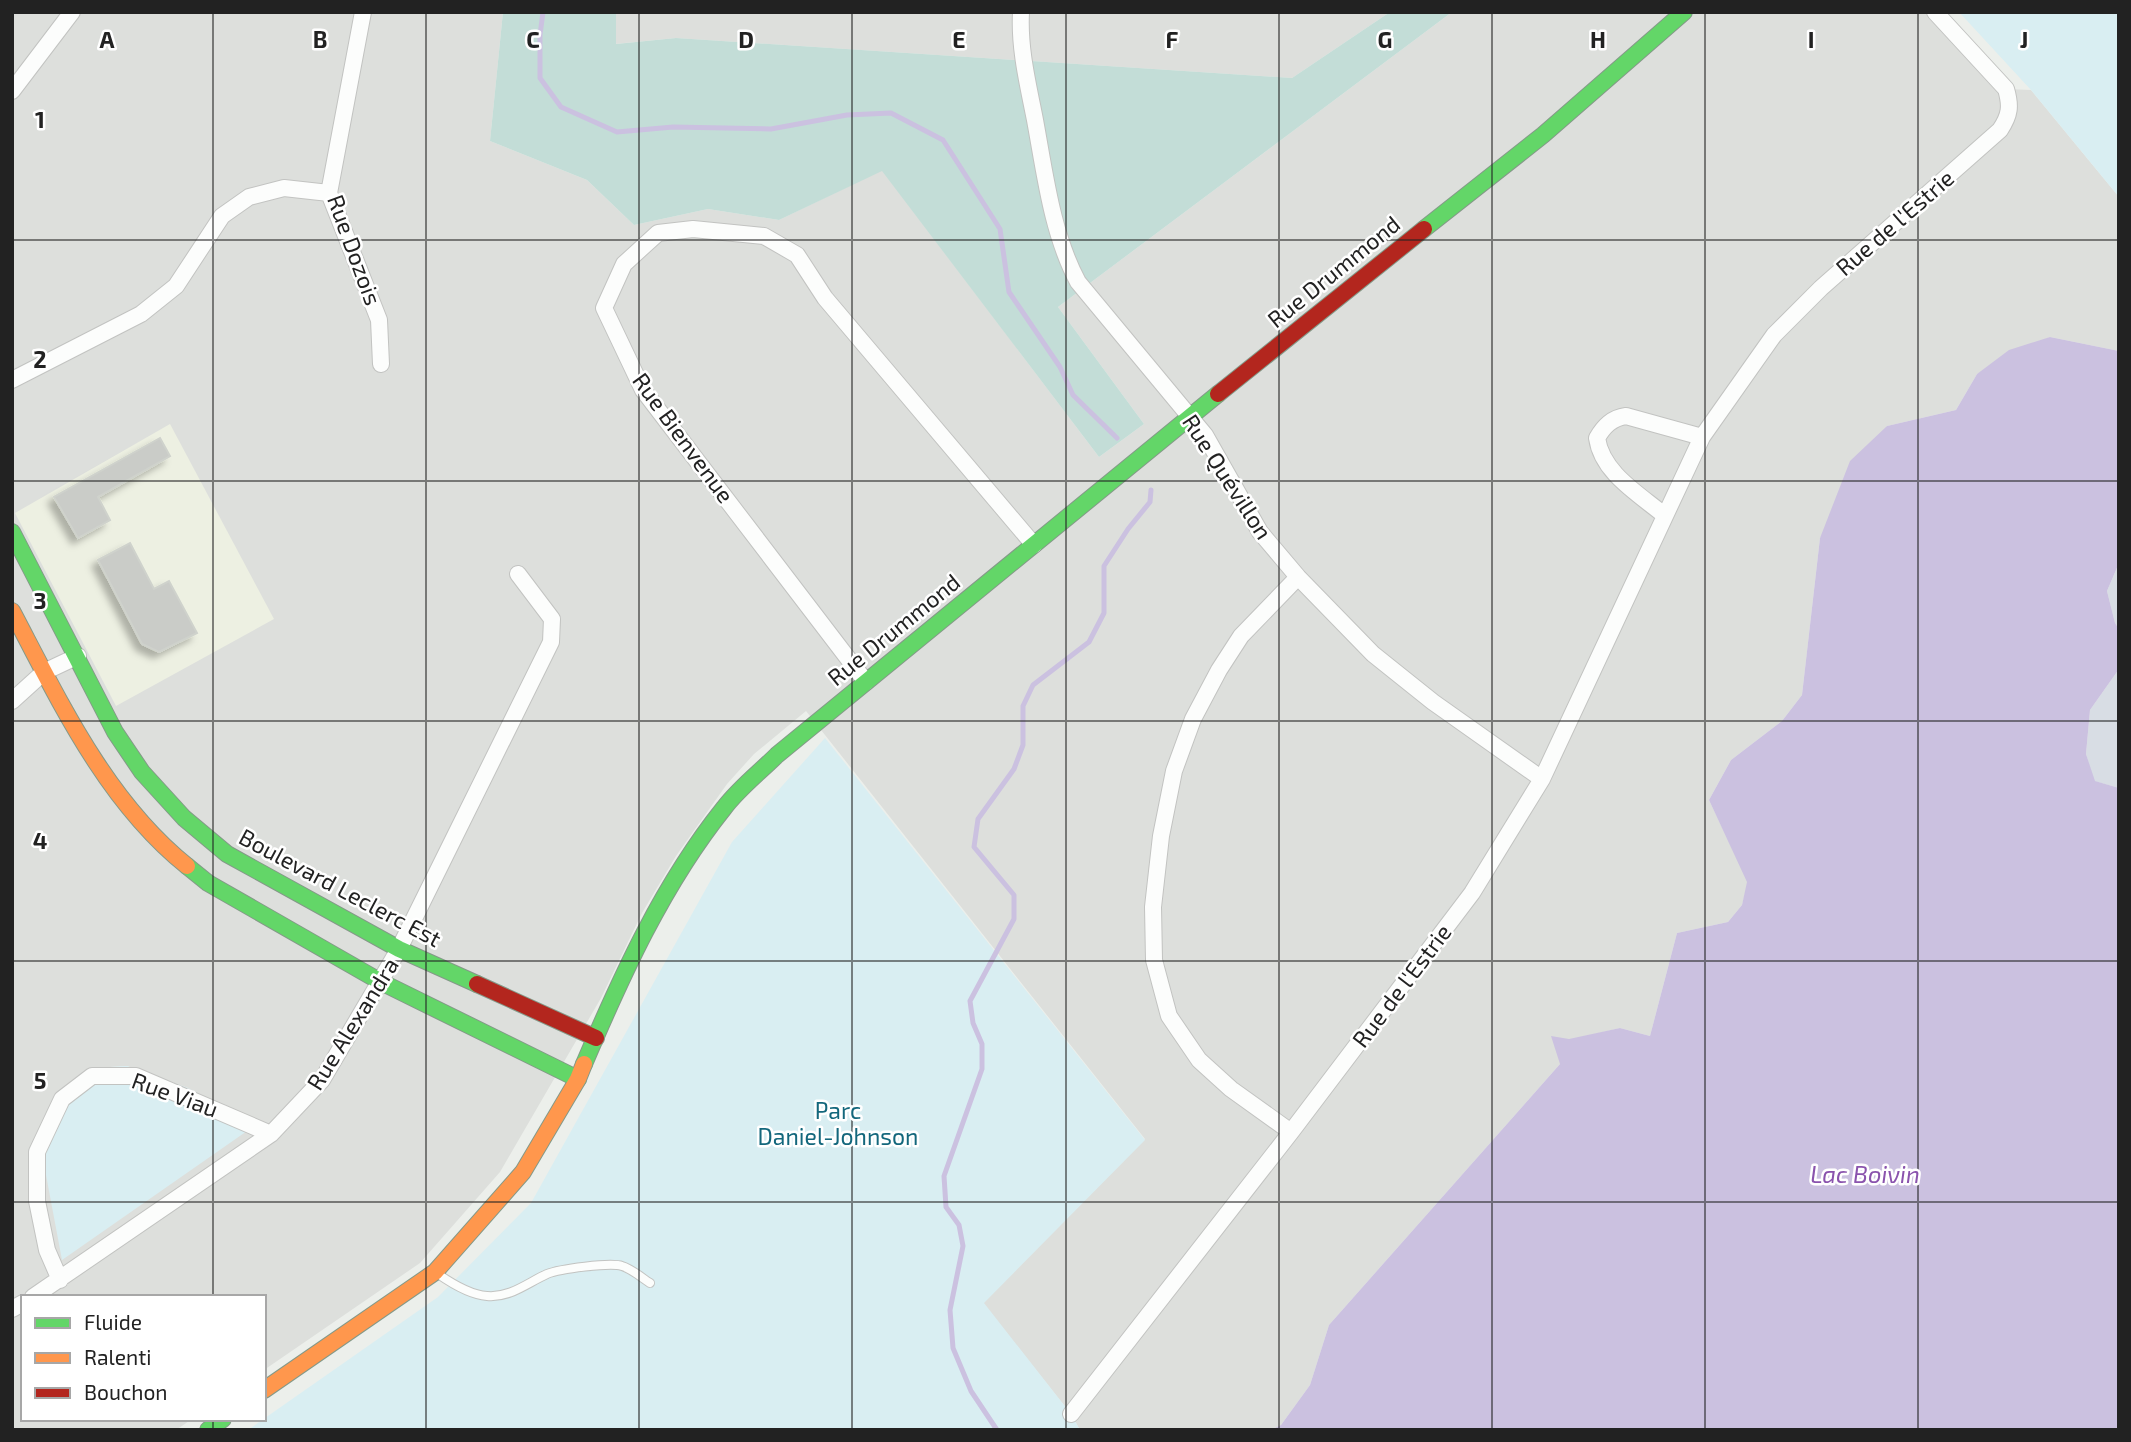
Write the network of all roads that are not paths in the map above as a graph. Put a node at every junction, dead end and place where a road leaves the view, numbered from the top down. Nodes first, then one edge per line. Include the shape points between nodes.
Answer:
1 (72, 12) edge
2 (363, 12) edge
3 (1021, 12) edge
4 (1684, 12) edge
5 (1935, 12) edge
6 (12, 92) edge
7 (329, 193) junction
8 (381, 364) dead end
9 (12, 380) edge
10 (1190, 417) junction
11 (1702, 437) junction
12 (1664, 515) junction
13 (12, 532) edge
14 (1034, 545) junction
15 (518, 574) dead end
16 (1298, 577) junction
17 (12, 611) edge
18 (78, 656) junction
19 (44, 672) junction
20 (866, 682) junction
21 (12, 701) edge
22 (1542, 779) junction
23 (399, 949) junction
24 (381, 982) junction
25 (596, 1038) junction
26 (579, 1079) junction
27 (1291, 1132) junction
28 (271, 1134) junction
29 (435, 1272) junction
30 (60, 1280) junction
31 (650, 1283) dead end
32 (36, 1295) edge
33 (266, 1390) edge
34 (1071, 1414) dead end

1 - 6 street
2 - 7 street, Rue Dozois
3 - 10 street, Rue Quévillon via 1024,62 1065,257 1078,282
4 - 10 street, Rue Drummond via 1543,135
5 - 11 street, Rue de l'Estrie via 2006,89 2011,104 2008,117 2000,130 1774,335
7 - 8 street, Rue Dozois via 379,320
7 - 9 street via 284,188 249,197 222,216 176,286 141,314
10 - 14 street, Rue Drummond
10 - 16 street, Rue Quévillon via 1205,435 1259,531
11 - 12 street, Rue de l'Estrie
11 - 12 street via 1626,416 1609,422 1597,438 1599,452 1610,469
12 - 22 street, Rue de l'Estrie
13 - 18 street, Boulevard Leclerc Est
14 - 20 street, Rue Drummond
14 - 20 street, Rue Bienvenue via 825,298 797,255 764,236 693,229 659,233 624,264 604,308 643,390
15 - 23 street, Rue Alexandra via 552,619 551,642
16 - 22 street, Rue Quévillon via 1373,654
16 - 27 street via 1241,636 1193,719 1174,771 1153,907 1154,960 1169,1016 1199,1060
17 - 19 street
18 - 19 street
18 - 23 street, Boulevard Leclerc Est via 115,732 142,772 184,818 227,854
19 - 21 street
19 - 24 street via 97,763 160,844 208,883
20 - 25 street, Rue Drummond via 777,755 726,805 683,863
22 - 27 street, Rue de l'Estrie via 1472,893
23 - 24 street, Rue Alexandra
23 - 25 street, Boulevard Leclerc Est
24 - 26 street
24 - 28 street, Rue Alexandra via 322,1080
25 - 26 street, Rue Drummond
26 - 29 street, Rue Drummond via 523,1172
27 - 34 street, Rue de l'Estrie
28 - 30 street, Rue Alexandra
28 - 30 street, Rue Viau via 136,1076 92,1076 61,1099 37,1152 37,1201 47,1250
29 - 31 lane via 484,1296 515,1292 563,1268 622,1265
29 - 33 street, Rue Drummond
30 - 32 street, Rue Alexandra

